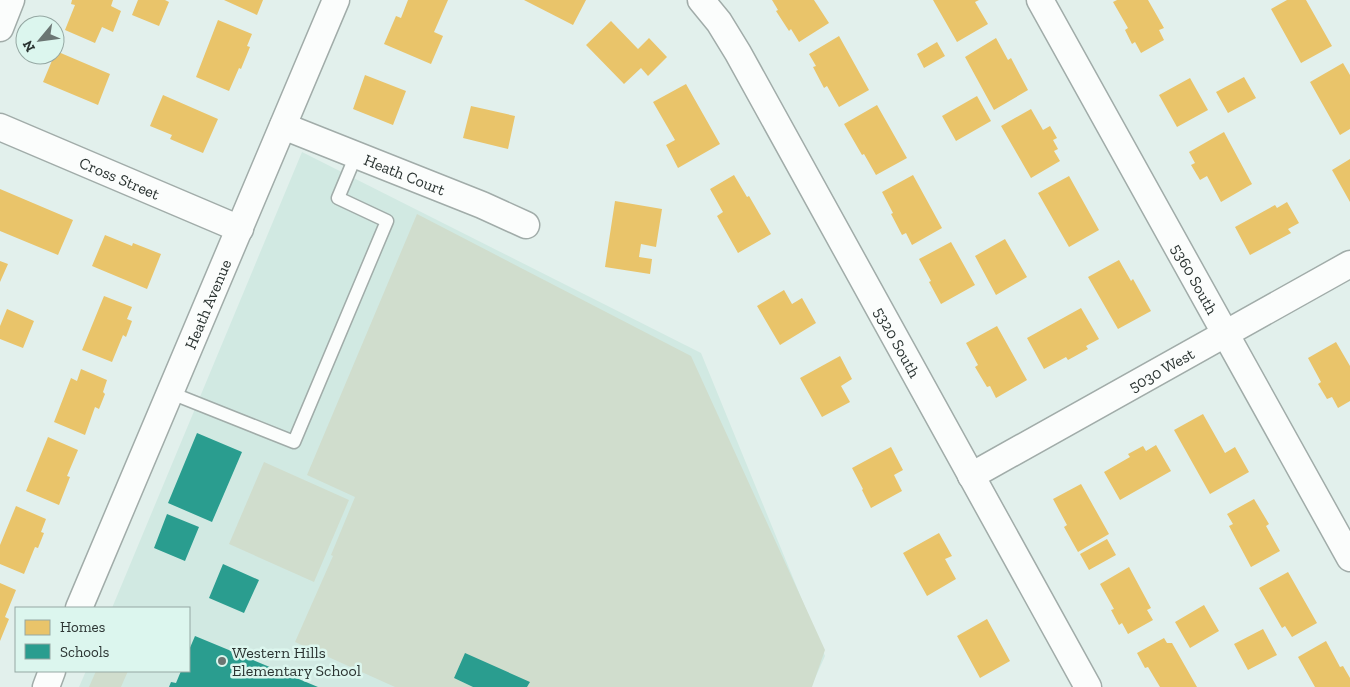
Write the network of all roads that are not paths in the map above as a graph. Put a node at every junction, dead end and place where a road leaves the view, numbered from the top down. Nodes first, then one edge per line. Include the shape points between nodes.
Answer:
1 (12, 0) edge
2 (336, 0) edge
3 (701, 0) edge
4 (1040, 0) edge
5 (0, 28) edge
6 (283, 126) junction
7 (0, 127) edge
8 (356, 155) junction
9 (526, 225) dead end
10 (240, 229) junction
11 (1350, 264) edge
12 (1225, 334) junction
13 (171, 393) junction
14 (972, 476) junction
15 (1350, 558) edge
16 (79, 607) edge
17 (52, 672) edge
18 (46, 687) edge
19 (1088, 687) edge

1 - 5 street
2 - 6 street, Heath Avenue
3 - 14 street, 5320 South via 738,53
4 - 12 street, 5360 South
6 - 8 street, Heath Court
6 - 10 street, Heath Avenue
7 - 10 street, Cross Street
8 - 9 street, Heath Court
8 - 13 lane via 338,198 386,221 294,442
10 - 13 street, Heath Avenue
11 - 12 street, 5030 West
12 - 14 street, 5030 West
12 - 15 street, 5360 South
13 - 16 street, Heath Avenue
14 - 19 street, 5320 South
17 - 18 street

